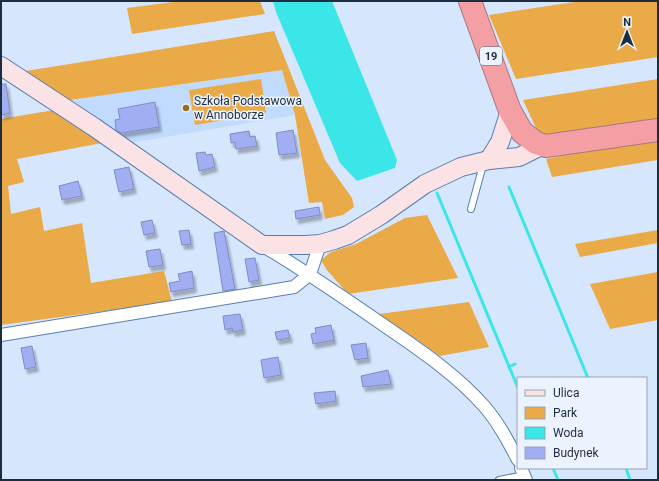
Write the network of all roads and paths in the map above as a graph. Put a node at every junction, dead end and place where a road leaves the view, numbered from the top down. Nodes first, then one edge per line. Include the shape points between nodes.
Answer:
1 (470, 1) edge
2 (1, 66) edge
3 (510, 111) junction
4 (658, 130) edge
5 (541, 146) junction
6 (486, 161) junction
7 (471, 208) dead end
8 (320, 244) junction
9 (262, 245) junction
10 (310, 274) junction
11 (1, 335) edge
12 (517, 458) edge
13 (524, 474) edge
14 (499, 480) edge

1 - 3 highway, 19
2 - 9 street via 94,127
3 - 5 highway, 19 via 522,132
3 - 6 street via 500,142
4 - 5 highway
5 - 6 street via 519,157
6 - 7 lane
6 - 8 street via 461,167 432,180 362,227
8 - 9 street
8 - 10 street
9 - 10 street
10 - 11 street via 298,285 279,290
10 - 12 street via 430,357 468,388 485,407
13 - 14 lane

